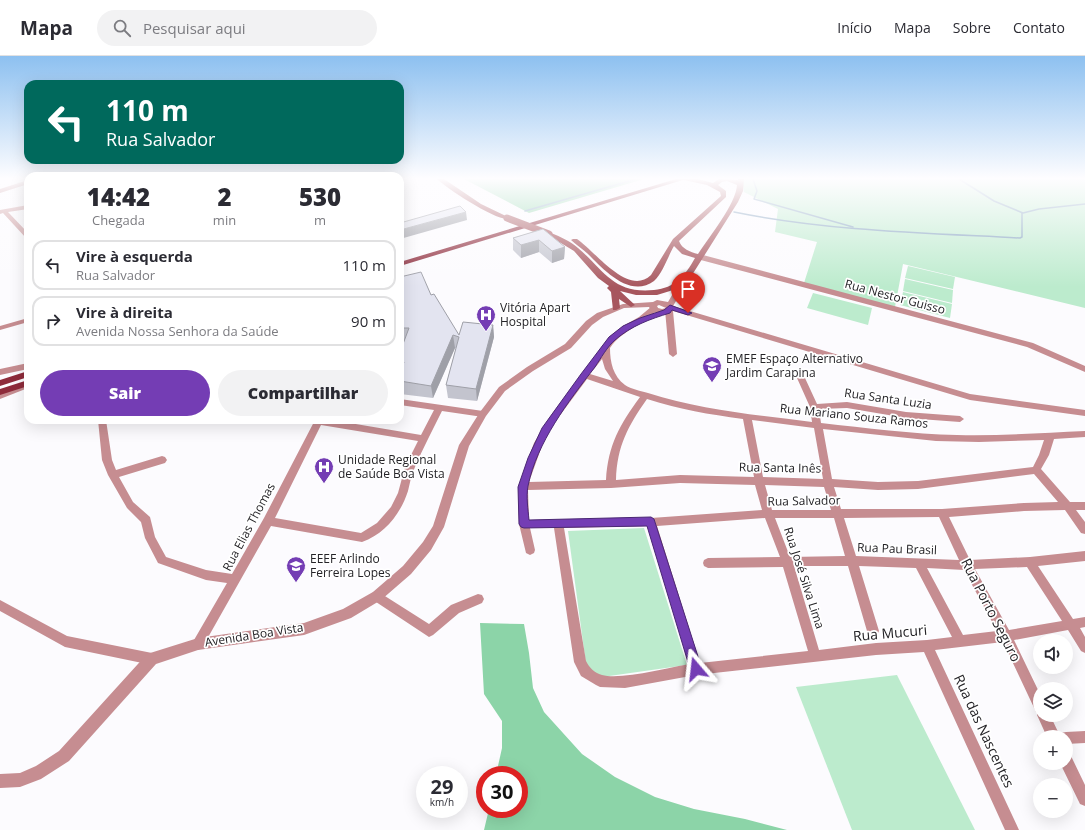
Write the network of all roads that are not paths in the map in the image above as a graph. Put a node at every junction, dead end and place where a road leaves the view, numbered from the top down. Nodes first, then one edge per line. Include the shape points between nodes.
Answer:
1 (6, 215) edge
2 (501, 215) edge
3 (516, 215) edge
4 (547, 215) edge
5 (562, 215) edge
6 (703, 215) edge
7 (727, 215) edge
8 (24, 226) edge
9 (19, 227) junction
10 (24, 233) edge
11 (675, 240) junction
12 (708, 244) junction
13 (684, 252) junction
14 (700, 257) junction
15 (404, 259) edge
16 (404, 263) edge
17 (593, 266) junction
18 (685, 280) junction
19 (615, 292) junction
20 (631, 306) junction
21 (654, 307) junction
22 (616, 308) junction
23 (668, 309) junction
24 (642, 319) junction
25 (24, 321) edge
26 (0, 328) edge
27 (606, 346) junction
28 (673, 354) dead end
29 (24, 367) edge
30 (1084, 368) edge
31 (0, 372) edge
32 (24, 375) edge
33 (584, 376) junction
34 (801, 378) dead end
35 (0, 383) edge
36 (24, 384) edge
37 (24, 385) edge
38 (623, 388) junction
39 (0, 392) edge
40 (0, 396) edge
41 (645, 396) junction
42 (404, 403) edge
43 (814, 407) junction
44 (439, 409) junction
45 (483, 414) junction
46 (1085, 414) edge
47 (747, 416) junction
48 (960, 419) dead end
49 (102, 424) edge
50 (317, 424) edge
51 (341, 424) edge
52 (817, 425) junction
53 (1085, 434) edge
54 (1050, 436) junction
55 (423, 439) junction
56 (162, 460) dead end
57 (1036, 470) junction
58 (112, 475) junction
59 (759, 481) junction
60 (828, 483) junction
61 (611, 484) junction
62 (523, 487) junction
63 (1067, 506) junction
64 (1085, 506) edge
65 (942, 513) junction
66 (770, 514) junction
67 (837, 514) junction
68 (268, 521) junction
69 (651, 522) junction
70 (524, 524) junction
71 (558, 524) junction
72 (1085, 530) edge
73 (530, 550) dead end
74 (1085, 556) edge
75 (852, 561) junction
76 (787, 562) junction
77 (1030, 562) junction
78 (708, 563) dead end
79 (919, 564) junction
80 (967, 565) junction
81 (236, 579) junction
82 (377, 596) junction
83 (478, 599) dead end
84 (0, 605) edge
85 (1085, 622) edge
86 (1070, 624) junction
87 (873, 631) dead end
88 (1006, 636) junction
89 (960, 641) junction
90 (198, 644) junction
91 (927, 646) junction
92 (1085, 647) edge
93 (815, 656) junction
94 (152, 659) junction
95 (696, 669) junction
96 (1033, 693) edge
97 (1085, 737) edge
98 (1073, 738) edge
99 (1070, 770) edge
100 (0, 781) edge
101 (1085, 799) edge
102 (1012, 830) edge

1 - 9 street
2 - 17 main road, bridge via 561,239 575,248
3 - 11 main road via 557,231 581,244 616,277 632,283 653,278
4 - 15 main road
5 - 16 main road
6 - 11 main road
7 - 12 main road
8 - 9 street
9 - 10 street
11 - 13 main road
12 - 13 main road via 691,252
12 - 14 main road
13 - 14 main road
14 - 18 main road
14 - 30 street, Rua Nestor Guisso via 1030,345
17 - 18 main road via 611,284 634,292 664,290
17 - 19 main road
18 - 23 street
19 - 20 main road
19 - 22 main road
20 - 21 street, Avenida Boa Vista
20 - 22 street, Avenida Boa Vista
21 - 23 street, Avenida Boa Vista via 662,302
21 - 24 street
22 - 45 street, Avenida Boa Vista via 595,318 568,346 507,385
23 - 24 street
23 - 28 street
23 - 46 street via 970,397
24 - 27 street via 622,331
25 - 26 street
27 - 33 street
27 - 38 street, Rua Mariano Souza Ramos via 606,364
29 - 31 street
32 - 35 main road
33 - 38 street, Rua Mariano Souza Ramos
33 - 62 street via 545,431 532,458
34 - 43 street
36 - 39 main road
37 - 40 street
38 - 41 street, Rua Mariano Souza Ramos
41 - 47 street, Rua Mariano Souza Ramos via 675,406
41 - 61 street via 630,416 615,445
42 - 44 street
43 - 48 street, Rua Santa Luzia via 842,404 898,414
43 - 52 street
44 - 45 street
44 - 55 street
45 - 82 street, Avenida Boa Vista via 464,445 448,499 427,546 407,570
47 - 52 street, Rua Mariano Souza Ramos
47 - 59 street, Rua José Silva Lima
49 - 58 street via 107,460
50 - 68 street, Rua Elias Thomas
51 - 55 street
52 - 54 street, Rua Mariano Souza Ramos via 937,437
52 - 60 street
53 - 54 street, Rua Mariano Souza Ramos
54 - 57 street
55 - 68 street via 409,468 398,501 388,518 374,532 362,538
56 - 58 street
57 - 60 street, Rua Santa Inês via 918,485
57 - 63 street
58 - 81 street via 130,505 146,520 150,538 162,560 206,575
59 - 60 street, Rua Santa Inês
59 - 61 street, Rua Santa Inês via 680,479
59 - 66 street, Rua José Silva Lima
60 - 67 street
61 - 62 street, Rua Santa Inês
62 - 70 street
63 - 64 street, Rua Salvador
63 - 65 street, Rua Salvador
63 - 72 street
65 - 67 street, Rua Salvador
65 - 80 street, Rua Porto Seguro
66 - 67 street, Rua Salvador
66 - 69 street, Rua Salvador
66 - 76 street, Rua José Silva Lima
67 - 75 street
68 - 81 street, Rua Elias Thomas
69 - 71 street, Rua Salvador
69 - 95 street
70 - 71 street, Rua Salvador
70 - 73 street
71 - 95 street, Rua Mucuri via 580,662 585,672 600,681 625,682
74 - 77 street, Rua Pau Brasil
75 - 76 street, Rua Pau Brasil
75 - 79 street, Rua Pau Brasil
75 - 87 street
76 - 78 street, Rua Pau Brasil
76 - 93 street, Rua José Silva Lima
77 - 80 street, Rua Pau Brasil
77 - 86 street
79 - 80 street, Rua Pau Brasil
79 - 89 street
80 - 88 street, Rua Porto Seguro
81 - 90 street, Rua Elias Thomas
82 - 83 street via 429,631 455,609
82 - 90 street, Avenida Boa Vista via 347,614 304,629
84 - 94 street via 65,640
85 - 86 street, Rua Mucuri
86 - 88 street, Rua Mucuri
86 - 92 street
88 - 89 street, Rua Mucuri
88 - 96 street, Rua Porto Seguro
89 - 91 street, Rua Mucuri
90 - 94 street, Avenida Boa Vista
91 - 93 street, Rua Mucuri
91 - 102 street, Rua das Nascentes
93 - 95 street, Rua Mucuri
94 - 100 street via 64,756 41,772 20,780
97 - 98 street
99 - 101 street

